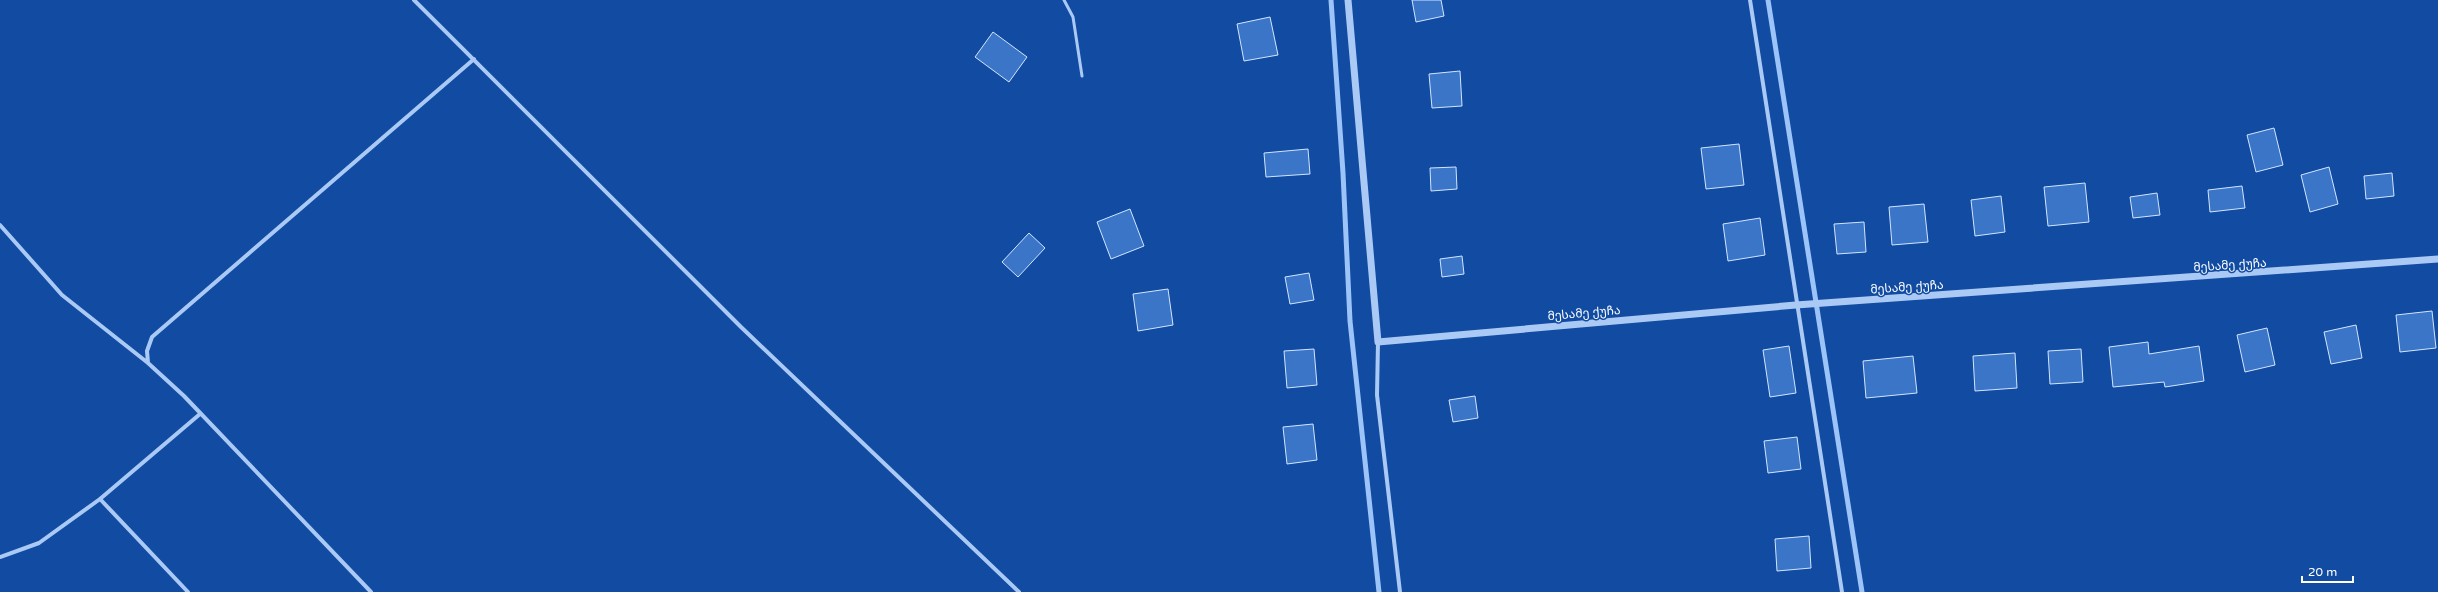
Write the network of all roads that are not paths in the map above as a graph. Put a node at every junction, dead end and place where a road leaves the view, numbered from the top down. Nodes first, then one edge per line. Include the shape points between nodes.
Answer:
1 (414, 0) edge
2 (1064, 0) edge
3 (1348, 0) edge
4 (1750, 0) edge
5 (474, 59) junction
6 (1082, 76) dead end
7 (0, 224) edge
8 (2438, 260) edge
9 (1796, 305) junction
10 (1378, 342) junction
11 (148, 363) junction
12 (200, 414) junction
13 (100, 499) junction
14 (0, 557) edge
15 (188, 592) edge
16 (371, 592) edge
17 (1019, 592) edge
18 (1400, 592) edge
19 (1842, 592) edge

1 - 5 street
2 - 6 lane via 1073,17
3 - 10 street
4 - 9 street
5 - 11 street via 152,337 147,351
5 - 17 street via 741,327
7 - 11 street via 62,295
8 - 9 street, მესამე ქუჩა
9 - 10 street, მესამე ქუჩა
9 - 19 street
10 - 18 street via 1378,395
11 - 12 street
12 - 13 street
12 - 16 street
13 - 14 street via 39,543
13 - 15 street

